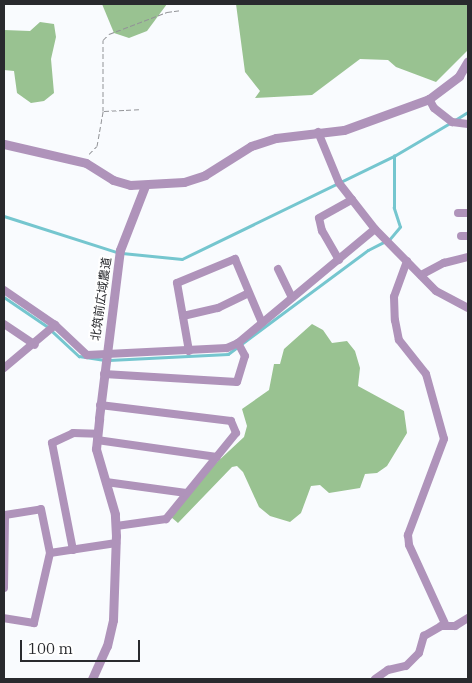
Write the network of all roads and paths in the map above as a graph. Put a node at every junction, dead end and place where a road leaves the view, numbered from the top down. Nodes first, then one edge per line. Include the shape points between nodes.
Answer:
1 (182, 10) dead end
2 (468, 61) edge
3 (430, 100) junction
4 (139, 109) dead end
5 (103, 111) junction
6 (468, 124) edge
7 (318, 132) junction
8 (4, 144) edge
9 (81, 161) junction
10 (145, 186) junction
11 (352, 200) junction
12 (458, 213) dead end
13 (468, 213) edge
14 (375, 229) junction
15 (468, 257) edge
16 (339, 260) junction
17 (407, 261) junction
18 (278, 269) dead end
19 (421, 275) junction
20 (4, 290) edge
21 (249, 293) junction
22 (292, 298) junction
23 (468, 307) edge
24 (183, 316) junction
25 (262, 323) junction
26 (4, 324) edge
27 (55, 325) junction
28 (238, 343) junction
29 (35, 344) junction
30 (188, 351) junction
31 (106, 355) junction
32 (4, 368) edge
33 (104, 374) junction
34 (100, 405) junction
35 (97, 437) junction
36 (217, 457) junction
37 (106, 482) junction
38 (186, 494) junction
39 (116, 526) junction
40 (116, 543) junction
41 (73, 550) junction
42 (50, 553) junction
43 (4, 588) edge
44 (4, 618) edge
45 (468, 618) edge
46 (446, 626) junction
47 (92, 679) edge
48 (375, 679) edge

1 - 5 path via 167,12 109,34 103,40
2 - 3 street via 459,76
3 - 6 street via 434,108 452,122
3 - 7 street via 344,130
4 - 5 path
5 - 9 path via 97,146
7 - 10 street via 276,138 251,146 205,175 184,182
7 - 11 street via 339,183
8 - 9 street
9 - 10 street via 113,180
10 - 31 street, 北筑前広域農道 via 120,250
11 - 14 street
11 - 16 street via 318,218
12 - 13 street
14 - 16 street
14 - 17 street
15 - 19 street via 444,263
16 - 22 street
17 - 19 street
17 - 46 street via 394,297 399,340 426,374 444,439 408,535 409,545
18 - 22 street
19 - 23 street via 436,291
20 - 27 street
21 - 24 street via 218,308
21 - 24 street via 235,259 177,283
21 - 25 street
22 - 25 street
24 - 30 street
25 - 28 street
26 - 29 street
27 - 29 street
27 - 31 street via 87,355
28 - 30 street via 227,348
28 - 33 street via 245,356 237,382
29 - 32 street
30 - 31 street
31 - 33 street, 北筑前広域農道
33 - 34 street, 北筑前広域農道
34 - 35 street, 北筑前広域農道
34 - 36 street via 231,421 236,433
35 - 36 street
35 - 37 street, 北筑前広域農道
35 - 41 street via 73,433 52,442
36 - 38 street
37 - 38 street
37 - 39 street, 北筑前広域農道
38 - 39 street via 166,519
39 - 40 street, 北筑前広域農道
40 - 41 street
40 - 47 street, 北筑前広域農道 via 113,620 107,646
41 - 42 street
42 - 43 street via 41,509 5,515
42 - 44 street via 34,624
45 - 46 street via 455,626
46 - 48 street via 424,636 419,653 406,666 388,670

